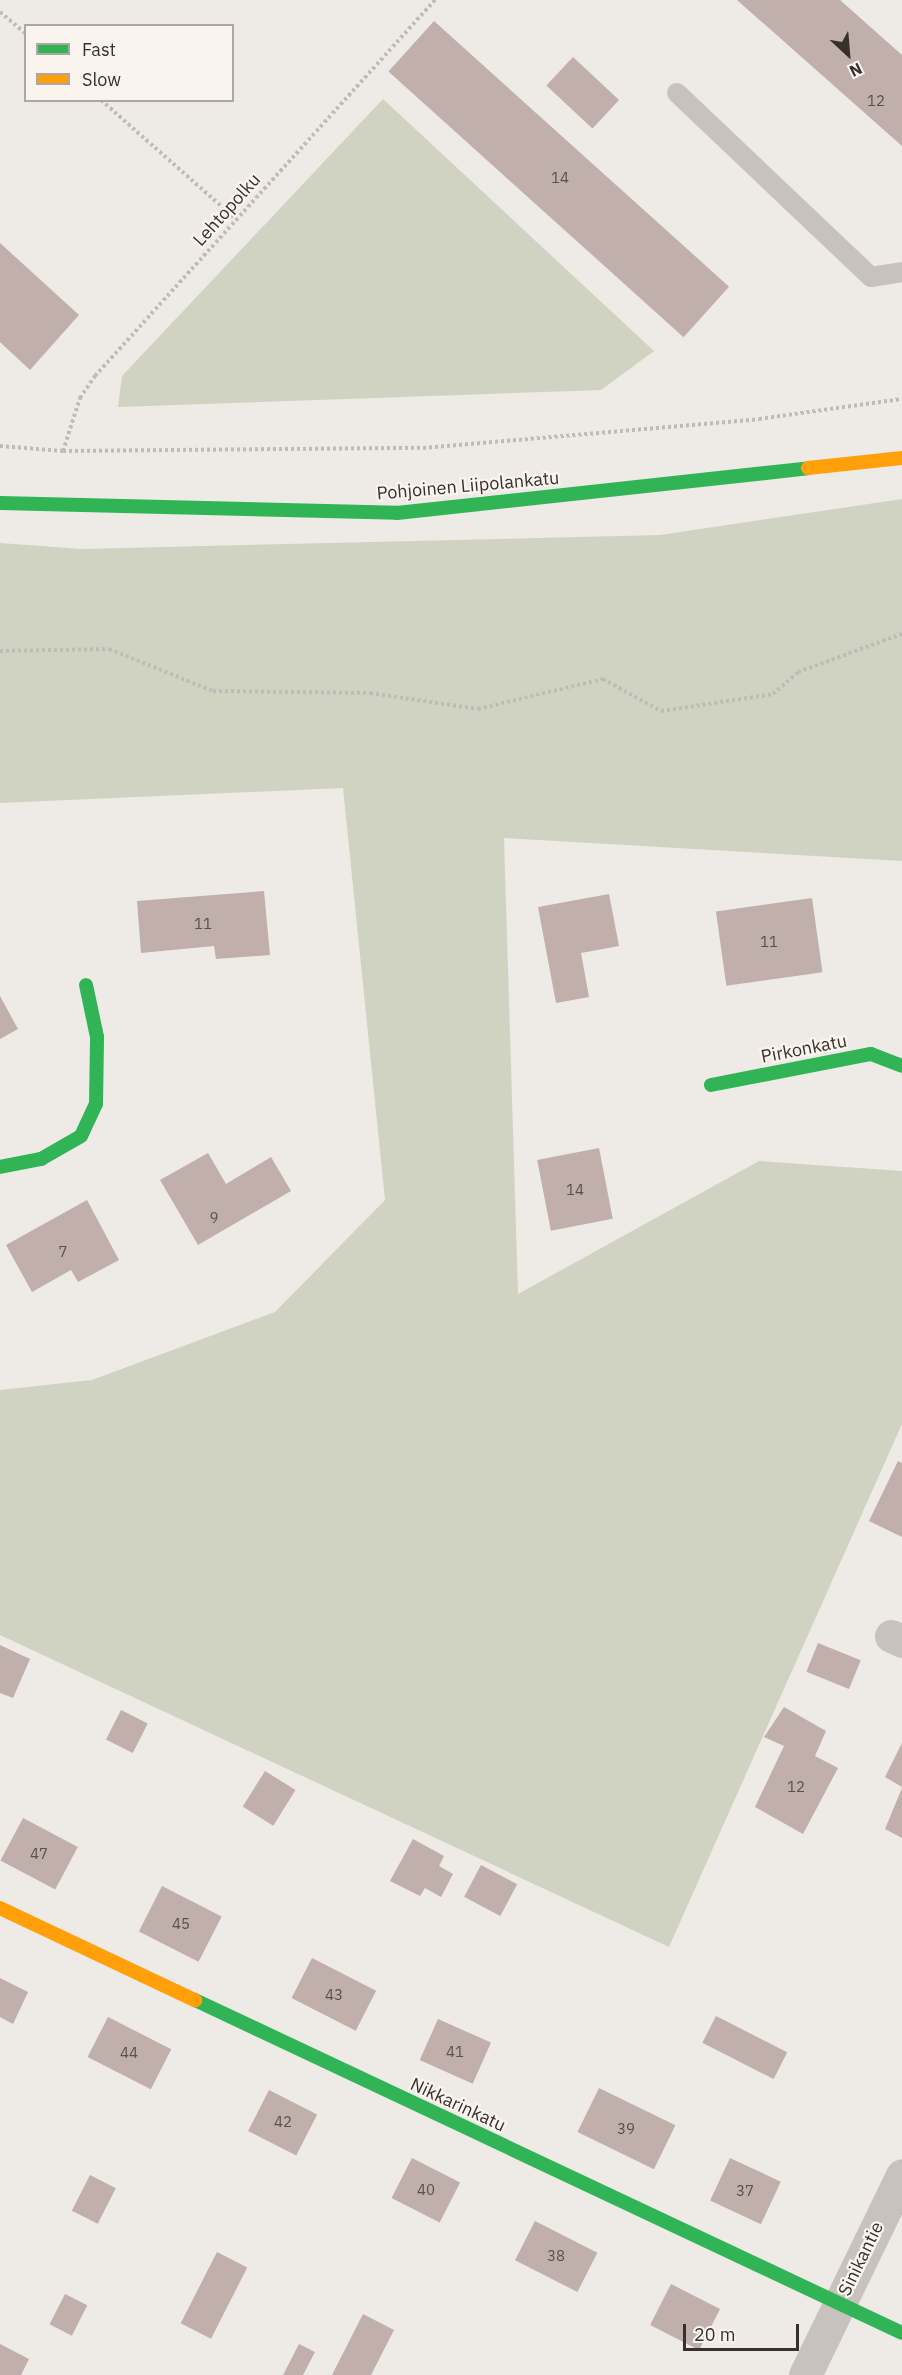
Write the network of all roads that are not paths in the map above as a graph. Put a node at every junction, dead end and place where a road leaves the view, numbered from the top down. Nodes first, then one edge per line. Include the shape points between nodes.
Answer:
1 (677, 93) dead end
2 (902, 272) edge
3 (902, 458) edge
4 (0, 503) edge
5 (86, 985) dead end
6 (902, 1066) edge
7 (711, 1084) dead end
8 (0, 1167) edge
9 (0, 1908) edge
10 (902, 2175) edge
11 (839, 2305) junction
12 (902, 2333) edge
13 (805, 2375) edge

1 - 2 lane via 872,277
3 - 4 street, Pohjoinen Liipolankatu via 397,513
5 - 8 street via 97,1037 96,1104 81,1136 41,1159
6 - 7 street, Pirkonkatu via 871,1054
9 - 11 street, Nikkarinkatu
10 - 11 street, Sinikantie
11 - 12 street, Nikkarinkatu
11 - 13 street, Sinikantie

